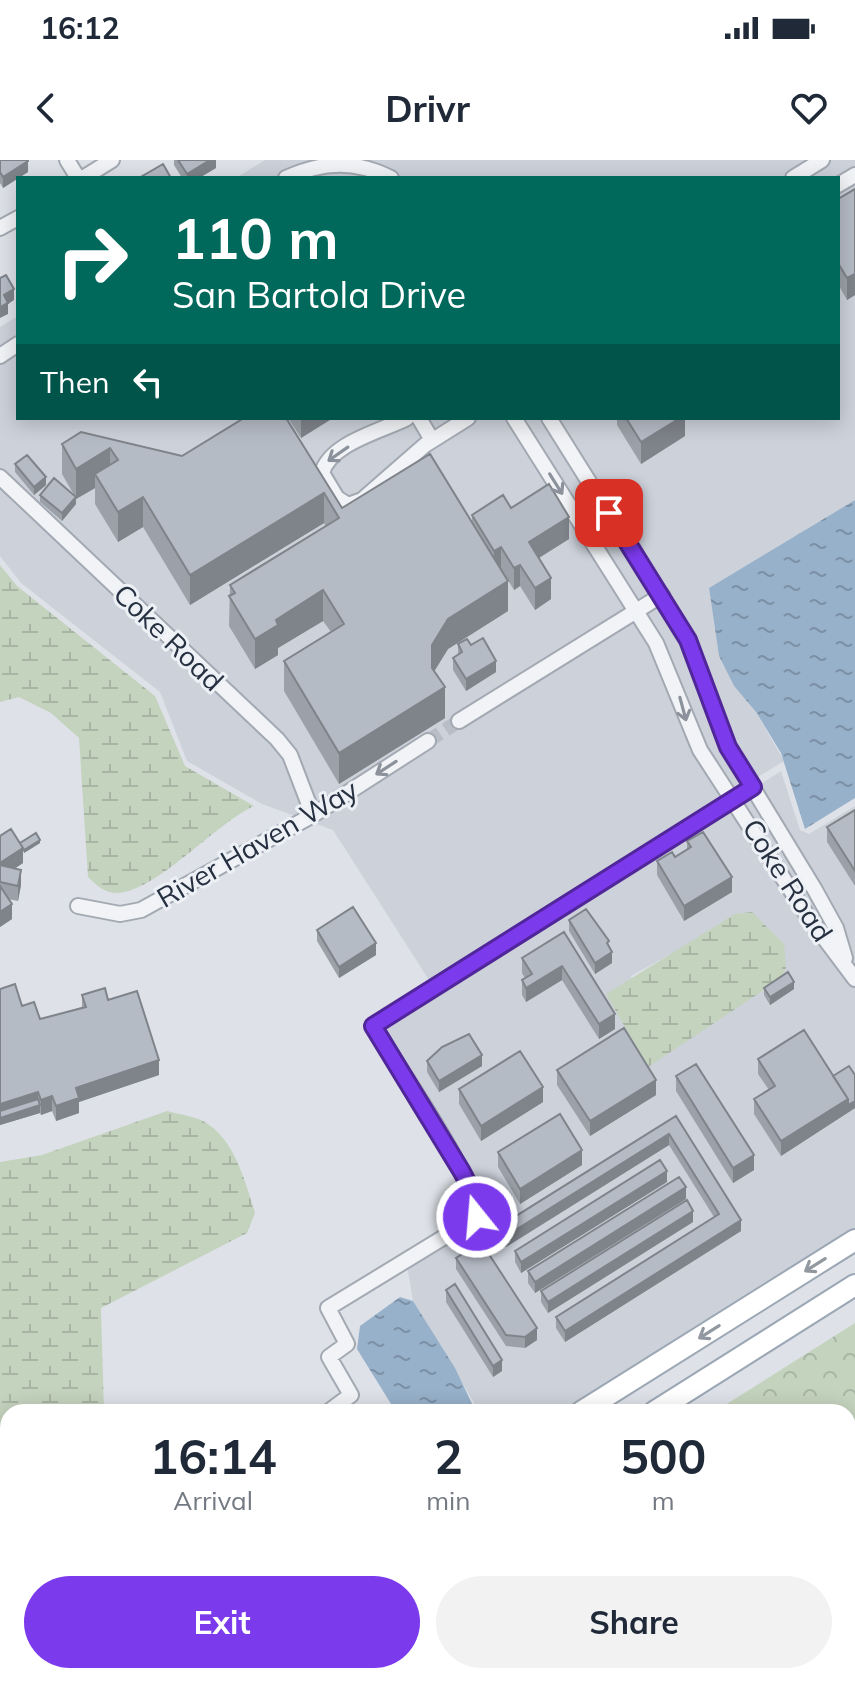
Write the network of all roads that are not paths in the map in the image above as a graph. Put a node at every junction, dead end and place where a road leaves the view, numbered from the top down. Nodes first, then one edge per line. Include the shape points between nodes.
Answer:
1 (112, 160) edge
2 (822, 160) edge
3 (84, 176) edge
4 (290, 176) edge
5 (388, 176) edge
6 (796, 176) edge
7 (403, 420) edge
8 (420, 420) edge
9 (465, 420) edge
10 (515, 420) edge
11 (550, 420) edge
12 (432, 440) junction
13 (0, 477) edge
14 (662, 595) junction
15 (636, 611) junction
16 (459, 721) tunnel mouth
17 (428, 741) tunnel mouth
18 (753, 787) junction
19 (735, 799) junction
20 (313, 815) junction
21 (78, 906) dead end
22 (852, 974) edge
23 (855, 1240) edge
24 (855, 1285) edge
25 (339, 1404) edge
26 (594, 1404) edge
27 (667, 1404) edge

1 - 3 street
2 - 6 street
4 - 5 street via 343,161
7 -> 12 street via 342,449 325,463 322,473 337,498 348,505 362,500
8 - 12 street
9 - 12 street
10 -> 15 street, Coke Road
11 - 14 street, Coke Road
13 - 20 street, Coke Road via 277,739 290,755
14 - 15 street
14 - 18 street, Coke Road via 698,661 728,747
15 - 16 street
15 -> 19 street, Coke Road via 669,667 690,733
17 -> 20 street, River Haven Way
18 - 19 street
18 - 22 street, Coke Road via 836,928
19 - 22 street, Coke Road via 807,915
19 - 25 street via 373,1026 462,1172 475,1197 477,1217 328,1308 347,1344 329,1357 351,1395
20 - 21 street, River Haven Way via 141,910 120,914
23 -> 26 main road
24 - 27 main road

